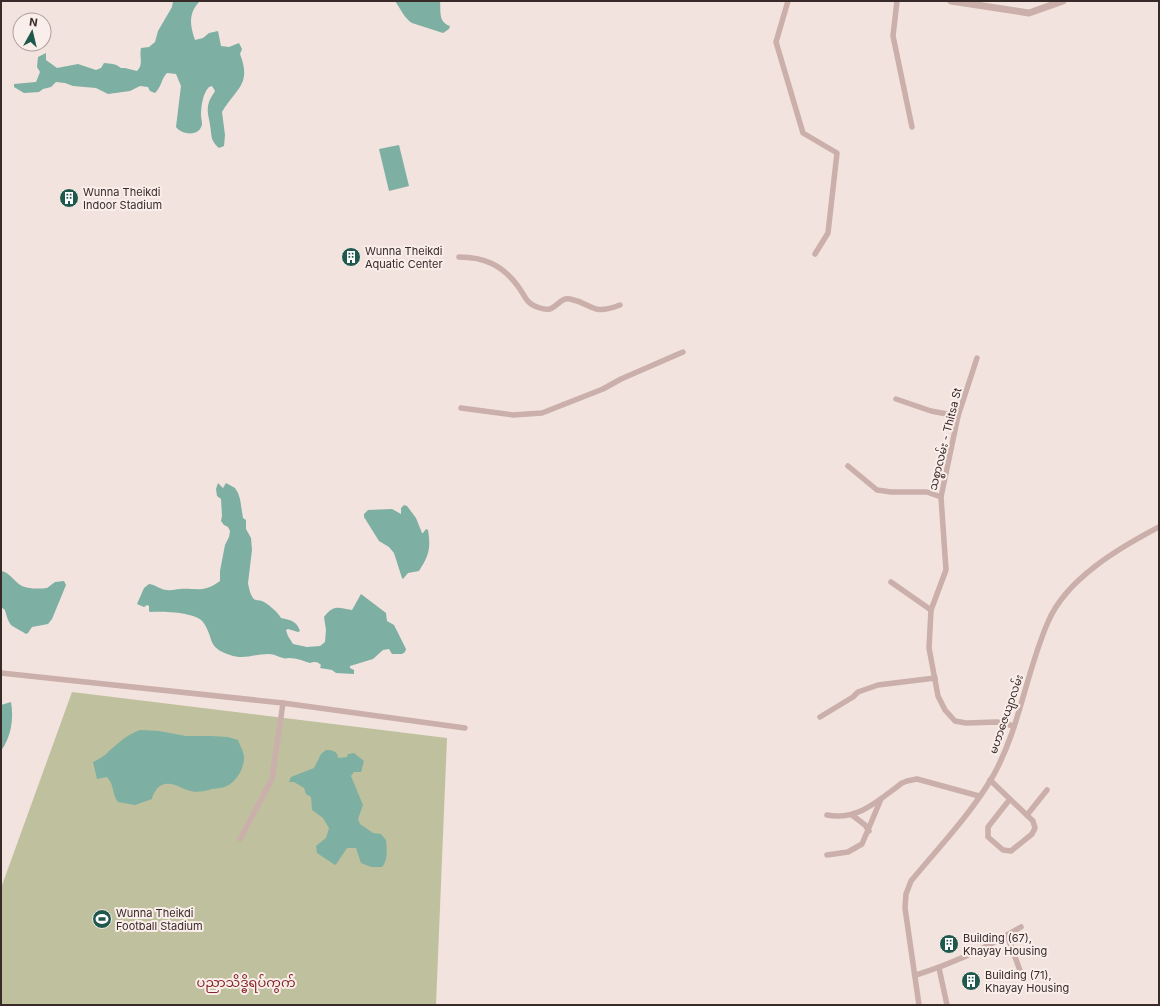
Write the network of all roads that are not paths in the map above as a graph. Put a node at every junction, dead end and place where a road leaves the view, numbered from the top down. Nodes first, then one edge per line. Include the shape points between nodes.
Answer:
1 (788, 1) edge
2 (896, 1) edge
3 (951, 1) edge
4 (1063, 1) edge
5 (912, 127) dead end
6 (815, 254) dead end
7 (459, 256) dead end
8 (620, 305) dead end
9 (683, 352) dead end
10 (977, 358) dead end
11 (896, 399) dead end
12 (461, 408) dead end
13 (958, 416) junction
14 (848, 466) dead end
15 (940, 497) junction
16 (1159, 527) edge
17 (891, 582) dead end
18 (931, 610) junction
19 (1, 673) edge
20 (935, 678) junction
21 (283, 703) junction
22 (820, 717) dead end
23 (1014, 726) junction
24 (465, 728) dead end
25 (990, 780) junction
26 (1047, 790) dead end
27 (979, 796) junction
28 (881, 798) junction
29 (1010, 799) junction
30 (827, 815) dead end
31 (852, 815) junction
32 (1027, 815) junction
33 (869, 831) junction
34 (240, 839) dead end
35 (827, 855) dead end
36 (1021, 927) dead end
37 (1007, 936) junction
38 (939, 968) junction
39 (916, 975) junction
40 (1022, 976) dead end
41 (919, 1005) edge
42 (947, 1005) edge

1 - 6 street via 776,42 803,133 837,153 828,233
2 - 5 street via 893,36
3 - 4 street via 1029,13
7 - 8 street via 496,265 508,274 525,299 540,308 548,310 567,299 596,310 607,310
9 - 12 street via 603,389 542,413 513,415
10 - 13 street, သစ္စာလမ်း - Thitsa St
11 - 13 street via 931,411
13 - 15 street, သစ္စာလမ်း - Thitsa St
14 - 15 street via 877,490 927,492
15 - 18 street, သစ္စာလမ်း - Thitsa St via 946,570
16 - 23 street, မဟာဇေယျာလမ်း via 1091,570 1075,583 1061,600 1048,621
17 - 18 street
18 - 20 street, သစ္စာလမ်း - Thitsa St via 929,648
19 - 21 street
20 - 22 street via 878,685 858,692
20 - 23 street, သစ္စာလမ်း - Thitsa St via 938,696 945,710 956,721 997,722
21 - 24 street
21 - 34 street via 272,779
23 - 25 street, မဟာဇေယျာလမ်း
25 - 27 street, မဟာဇေယျာလမ်း
25 - 29 street
26 - 32 street
27 - 28 street via 917,779 907,781
27 - 39 street, မဟာဇေယျာလမ်း via 970,811 911,881 906,894 905,908
28 - 31 street
28 - 33 street
29 - 32 street
29 - 32 street via 988,827 988,836 1003,850 1011,851 1032,834 1035,828
30 - 31 street
31 - 33 street
33 - 35 street via 857,848
36 - 37 street
37 - 38 street
37 - 40 street
38 - 39 street
38 - 42 street
39 - 41 street, မဟာဇေယျာလမ်း

